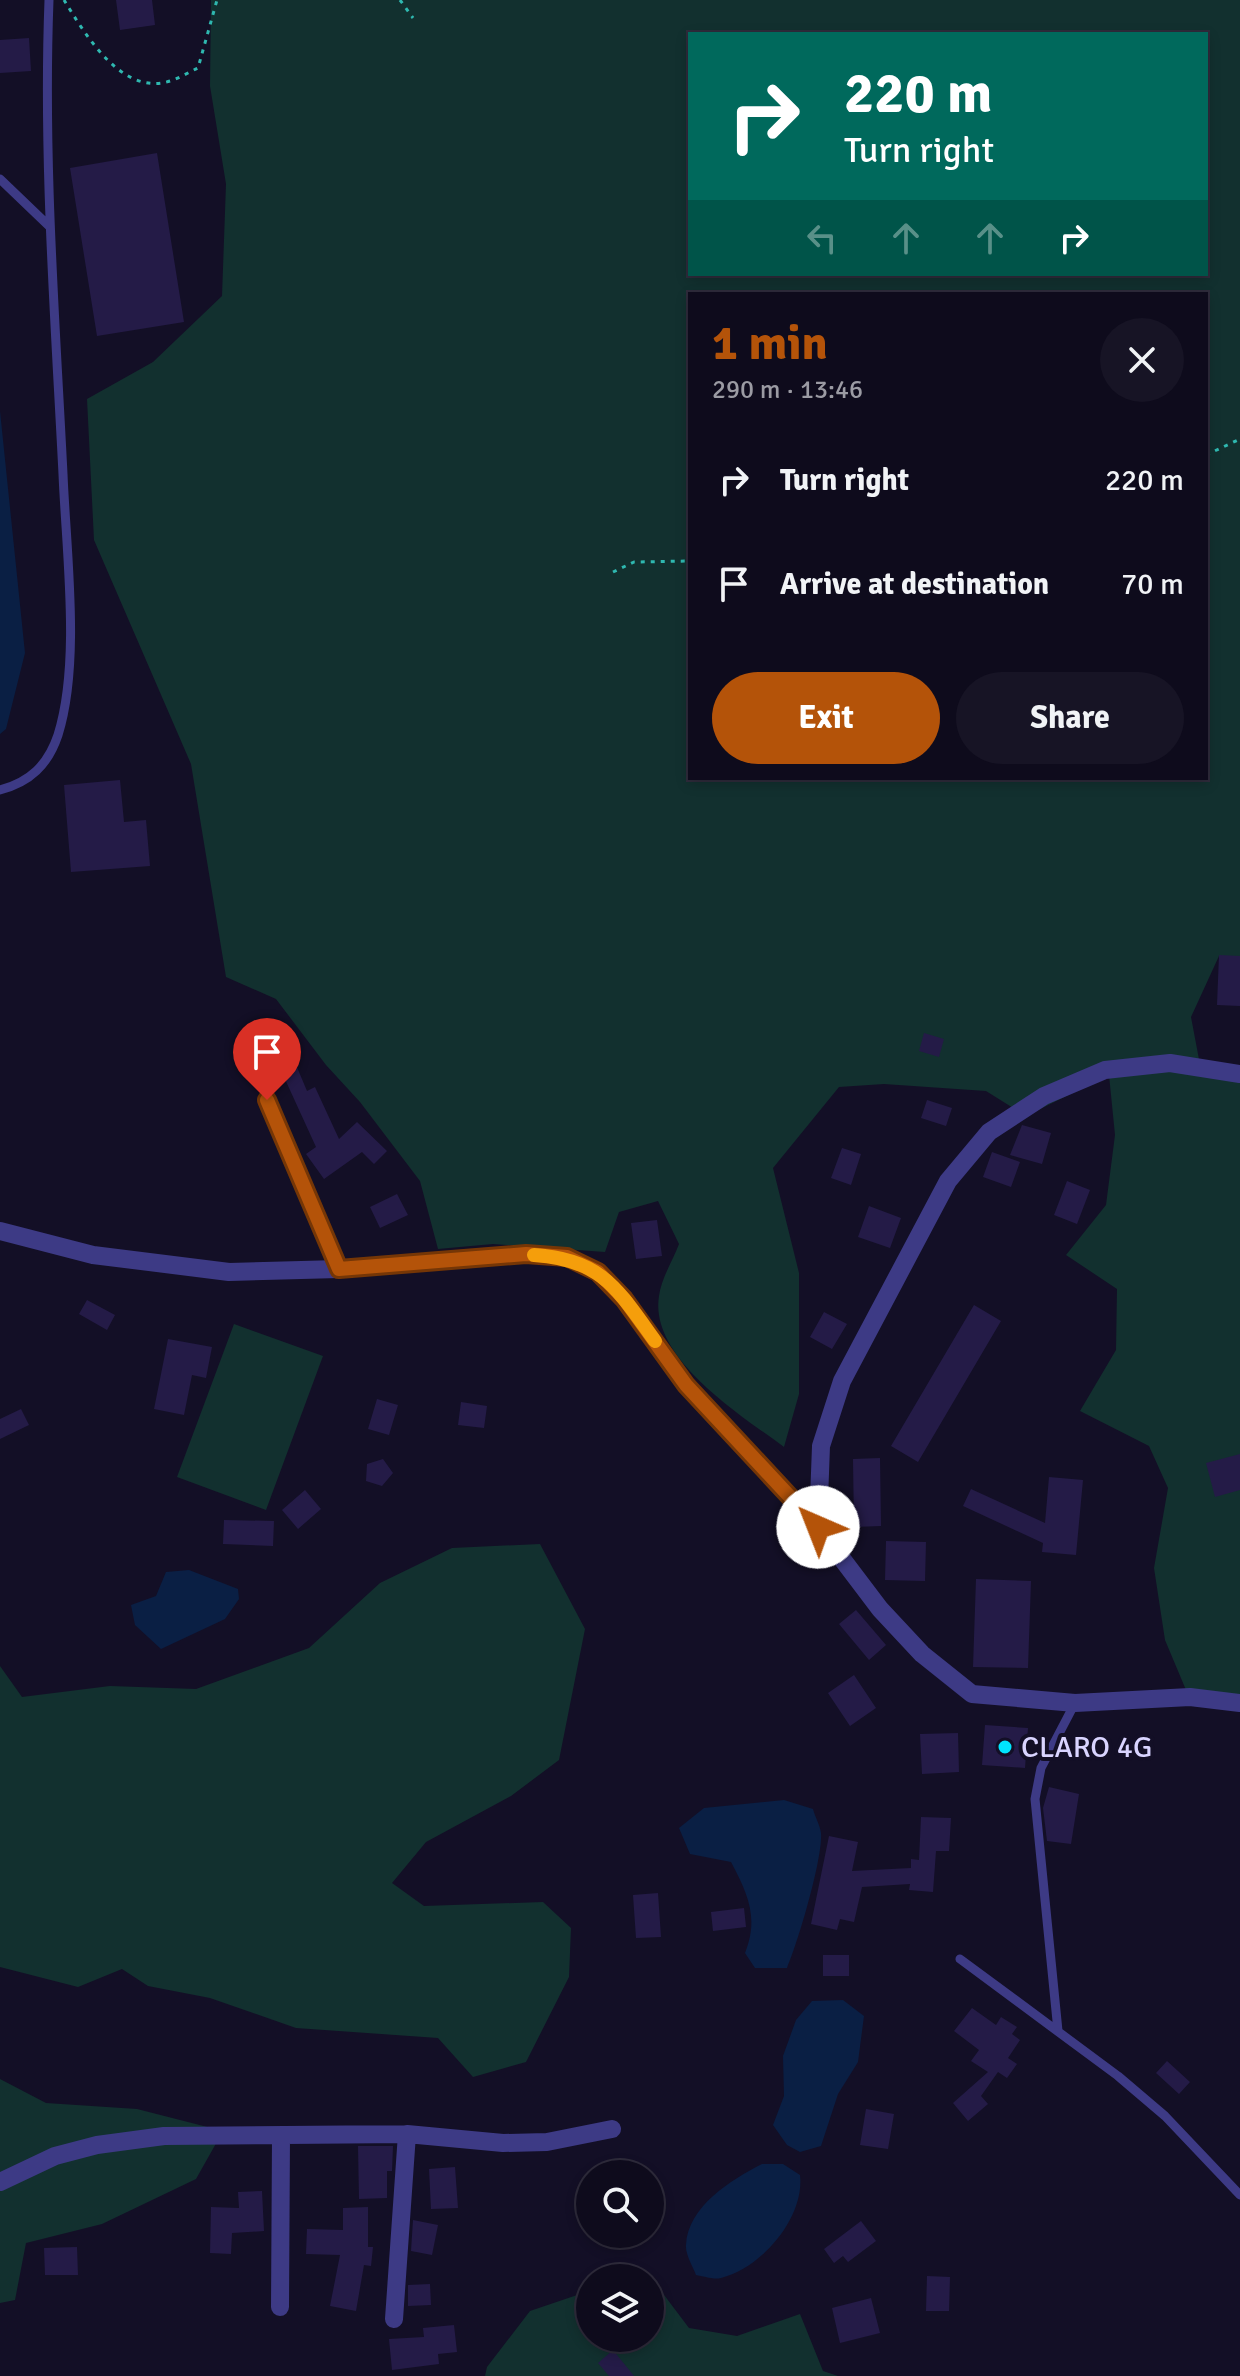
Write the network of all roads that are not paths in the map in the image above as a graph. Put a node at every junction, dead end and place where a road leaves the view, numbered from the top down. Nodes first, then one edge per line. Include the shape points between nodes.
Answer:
1 (49, 0) edge
2 (0, 179) edge
3 (49, 226) junction
4 (0, 790) edge
5 (1240, 1074) edge
6 (267, 1100) dead end
7 (0, 1231) edge
8 (339, 1269) junction
9 (818, 1527) junction
10 (1075, 1703) junction
11 (1240, 1703) edge
12 (960, 1959) dead end
13 (1058, 2031) junction
14 (612, 2129) dead end
15 (407, 2134) junction
16 (281, 2136) junction
17 (0, 2182) edge
18 (1240, 2195) edge
19 (280, 2307) dead end
20 (394, 2319) dead end

1 - 3 lane
2 - 3 lane
3 - 4 lane via 69,680 57,737 33,777
5 - 9 street via 1170,1063 1105,1070 1044,1096 989,1132 948,1181 842,1381 821,1446
6 - 8 lane
7 - 8 street via 93,1255 229,1272
8 - 9 street via 526,1254 567,1257 598,1272 686,1385
9 - 10 street via 880,1609 922,1654 972,1694
10 - 11 street via 1190,1697
10 - 13 lane via 1041,1768 1035,1799
12 - 13 lane
13 - 18 lane via 1165,2116
14 - 15 street via 532,2142
15 - 16 street
15 - 20 street
16 - 17 street via 164,2136 97,2145 55,2156
16 - 19 street

